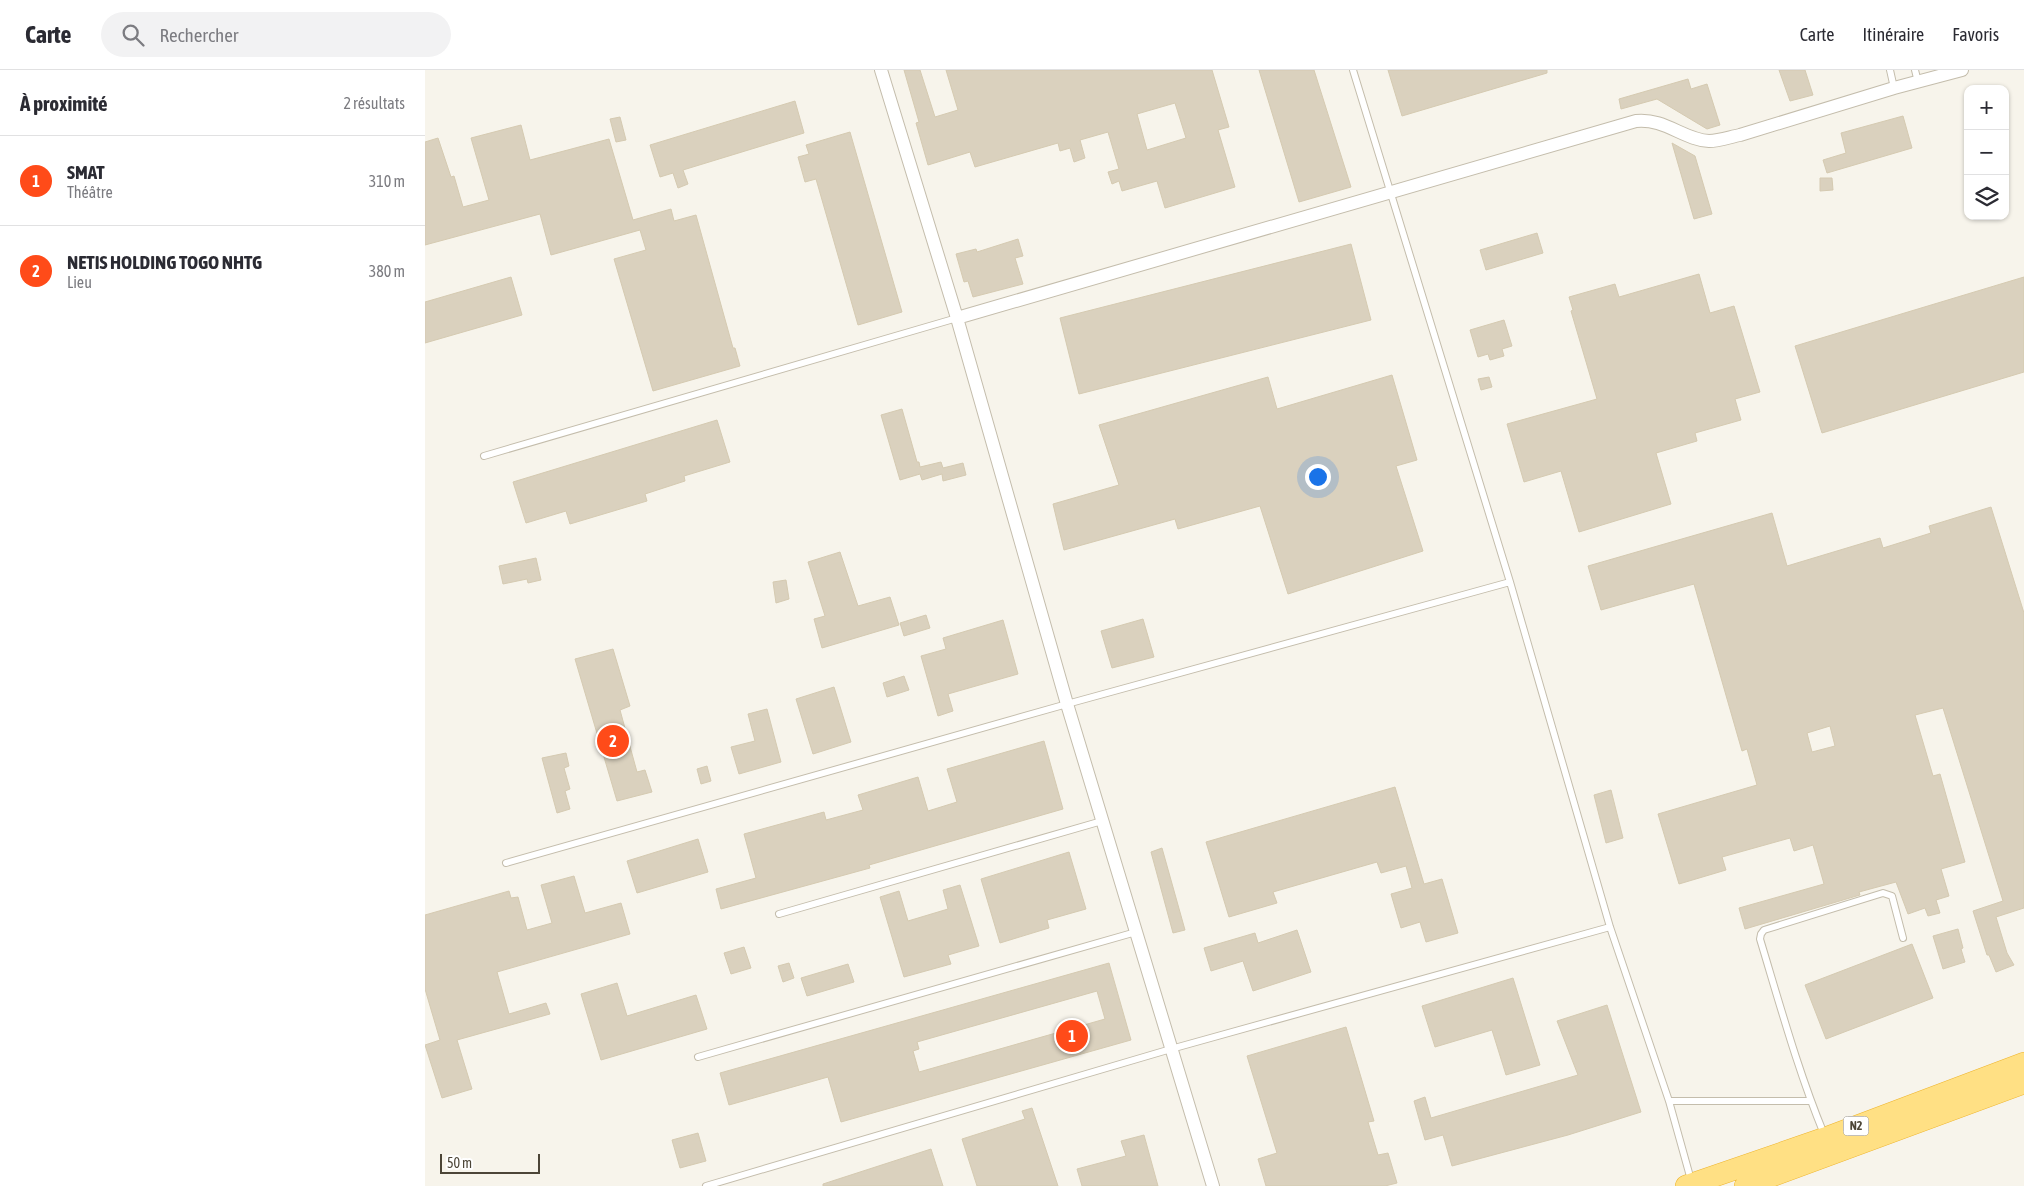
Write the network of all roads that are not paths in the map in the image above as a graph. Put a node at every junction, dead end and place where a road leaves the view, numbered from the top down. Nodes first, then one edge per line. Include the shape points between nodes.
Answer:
1 (881, 70) edge
2 (1353, 70) edge
3 (1890, 70) edge
4 (1962, 70) edge
5 (1917, 76) edge
6 (1894, 88) junction
7 (1391, 194) junction
8 (957, 318) junction
9 (484, 456) dead end
10 (1509, 582) junction
11 (1067, 704) junction
12 (1102, 821) junction
13 (506, 863) dead end
14 (779, 914) dead end
15 (1610, 927) junction
16 (1136, 932) junction
17 (1903, 938) dead end
18 (1171, 1049) junction
19 (698, 1057) dead end
20 (2024, 1063) edge
21 (2024, 1083) edge
22 (1669, 1101) junction
23 (1810, 1101) junction
24 (1825, 1138) junction
25 (1689, 1185) edge
26 (706, 1186) edge
27 (1213, 1186) edge
28 (1745, 1186) edge

1 - 8 street
2 - 7 lane
3 - 6 lane
4 - 5 street
5 - 6 street
6 - 7 street via 1715,140 1701,139 1647,120 1636,122
7 - 8 street
7 - 10 lane
8 - 9 lane
8 - 11 street
10 - 11 lane
10 - 15 lane
11 - 12 street
11 - 13 lane
12 - 14 lane
12 - 16 street
15 - 18 lane
15 - 22 lane
16 - 18 street
16 - 19 lane
17 - 23 lane via 1893,896 1883,892 1764,930 1761,934
18 - 26 lane
18 - 27 street
20 - 24 highway, N2
21 - 28 highway, N2
22 - 23 lane
22 - 25 lane
23 - 24 lane
24 - 25 highway, N2

